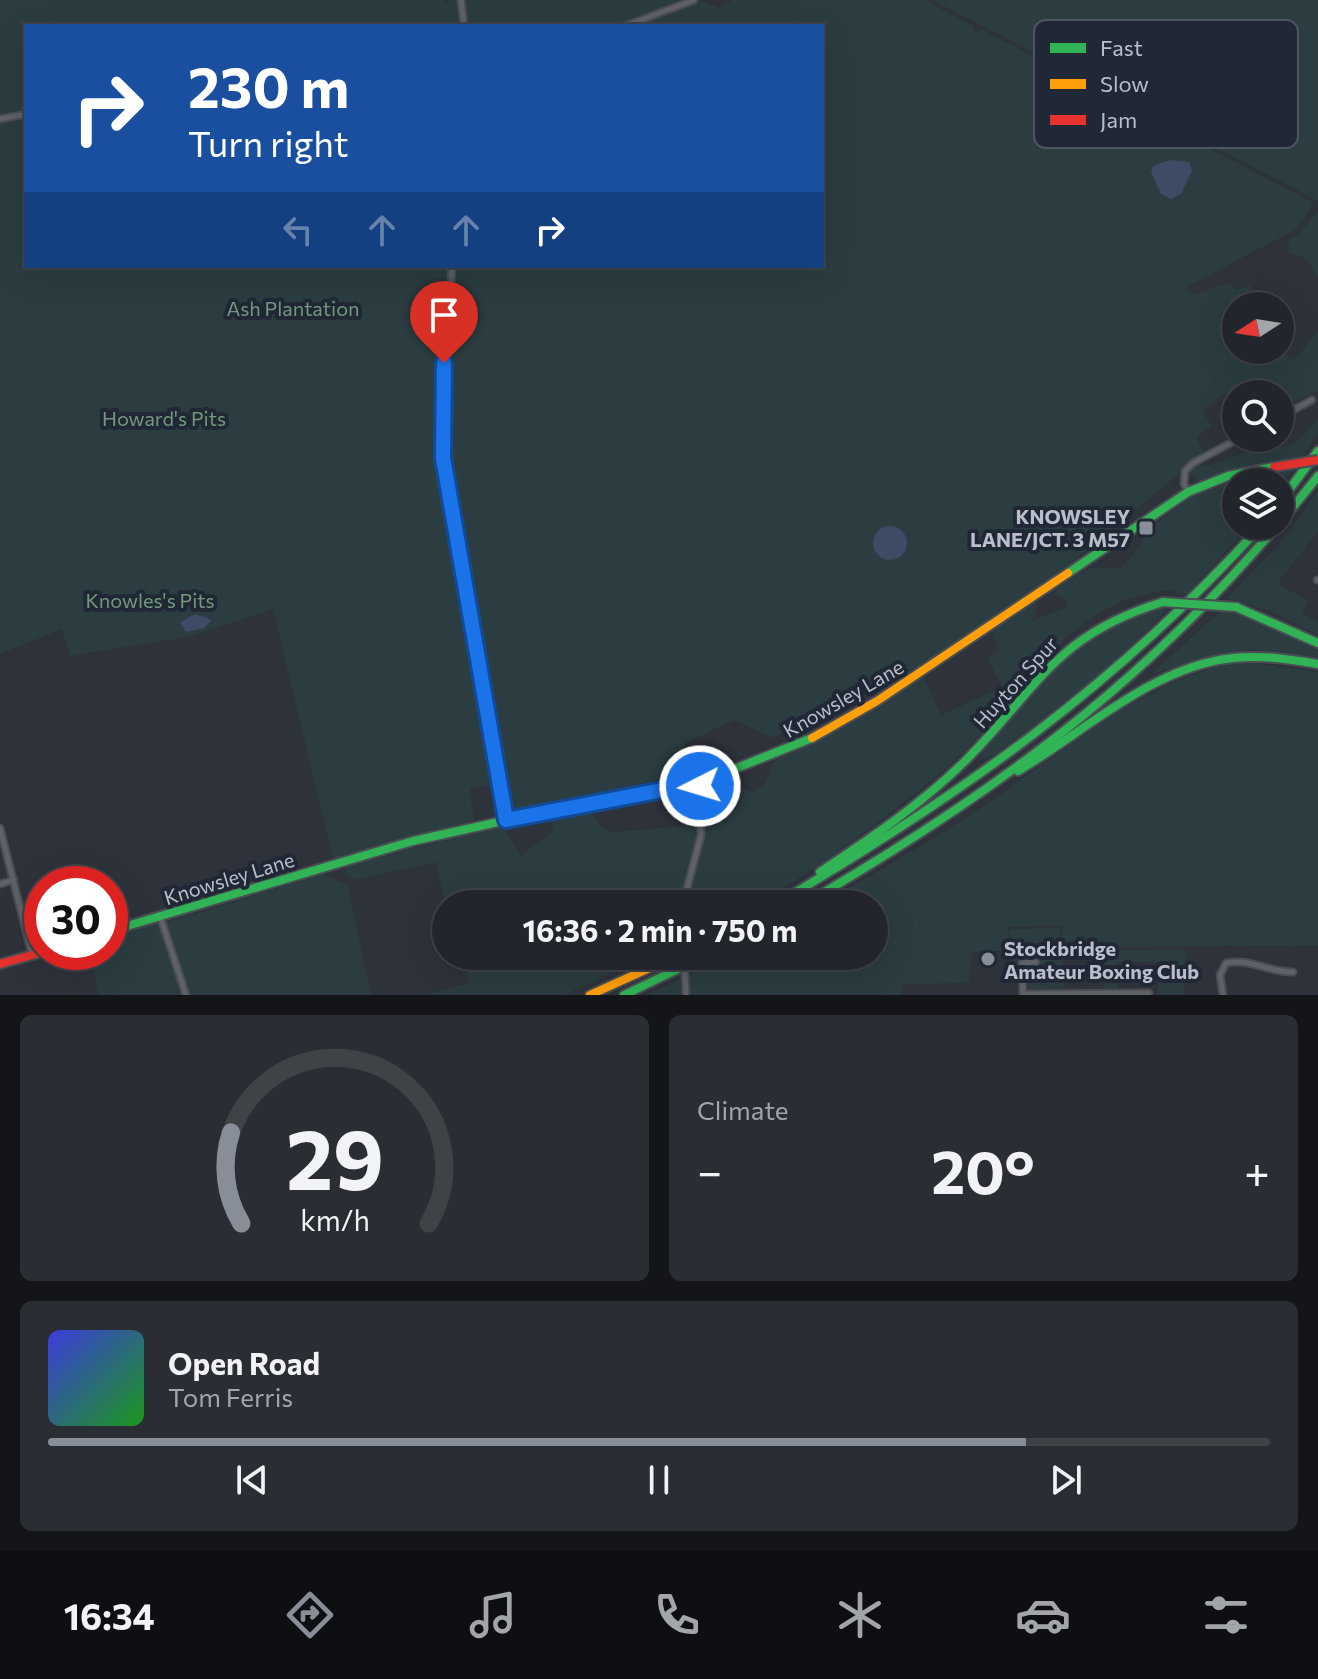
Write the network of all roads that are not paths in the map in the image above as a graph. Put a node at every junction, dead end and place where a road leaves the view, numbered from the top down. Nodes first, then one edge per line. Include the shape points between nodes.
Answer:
1 (461, 0) edge
2 (694, 0) edge
3 (464, 24) edge
4 (630, 24) edge
5 (24, 114) edge
6 (0, 119) edge
7 (452, 268) edge
8 (1312, 400) dead end
9 (1294, 410) edge
10 (1222, 449) edge
11 (1318, 451) edge
12 (1318, 460) edge
13 (1318, 476) edge
14 (1294, 483) edge
15 (1188, 492) junction
16 (1248, 540) edge
17 (1318, 643) edge
18 (1318, 664) edge
19 (699, 783) junction
20 (994, 784) junction
21 (506, 820) junction
22 (0, 828) edge
23 (14, 880) junction
24 (0, 884) edge
25 (687, 890) edge
26 (794, 890) edge
27 (799, 890) edge
28 (826, 890) edge
29 (160, 915) junction
30 (24, 922) edge
31 (128, 925) edge
32 (24, 957) edge
33 (1036, 962) dead end
34 (0, 964) edge
35 (645, 970) edge
36 (676, 970) edge
37 (685, 970) edge
38 (1293, 972) dead end
39 (1149, 993) dead end
40 (186, 995) edge
41 (590, 995) edge
42 (624, 995) edge
43 (686, 995) edge
44 (1023, 995) edge
45 (1223, 995) edge

1 - 3 street
2 - 4 street
5 - 6 street
7 - 21 street via 440,439
8 - 9 street
10 - 15 street via 1185,471
11 - 14 main road
12 - 15 main road, Knowsley Lane, bridge via 1228,476
13 - 20 main road via 1258,553 1172,641
15 - 19 main road, Knowsley Lane via 843,721
16 - 27 main road via 1160,633 1046,729 925,815
17 - 26 main road, Huyton Spur, bridge via 1236,607 1163,602 1123,613 1075,640 965,761
18 - 20 main road via 1249,655 1183,669
19 - 21 main road, Knowsley Lane
19 - 25 street via 701,835
20 - 28 main road
21 - 29 main road, Knowsley Lane via 413,841
22 - 23 street
23 - 24 street
23 - 30 street
29 - 31 main road, Knowsley Lane
29 - 40 street
32 - 34 main road
33 - 44 street via 1022,963
35 - 41 main road
36 - 42 main road
37 - 43 street, bridge
38 - 45 street via 1268,972 1252,962 1226,963 1220,975
39 - 44 street

